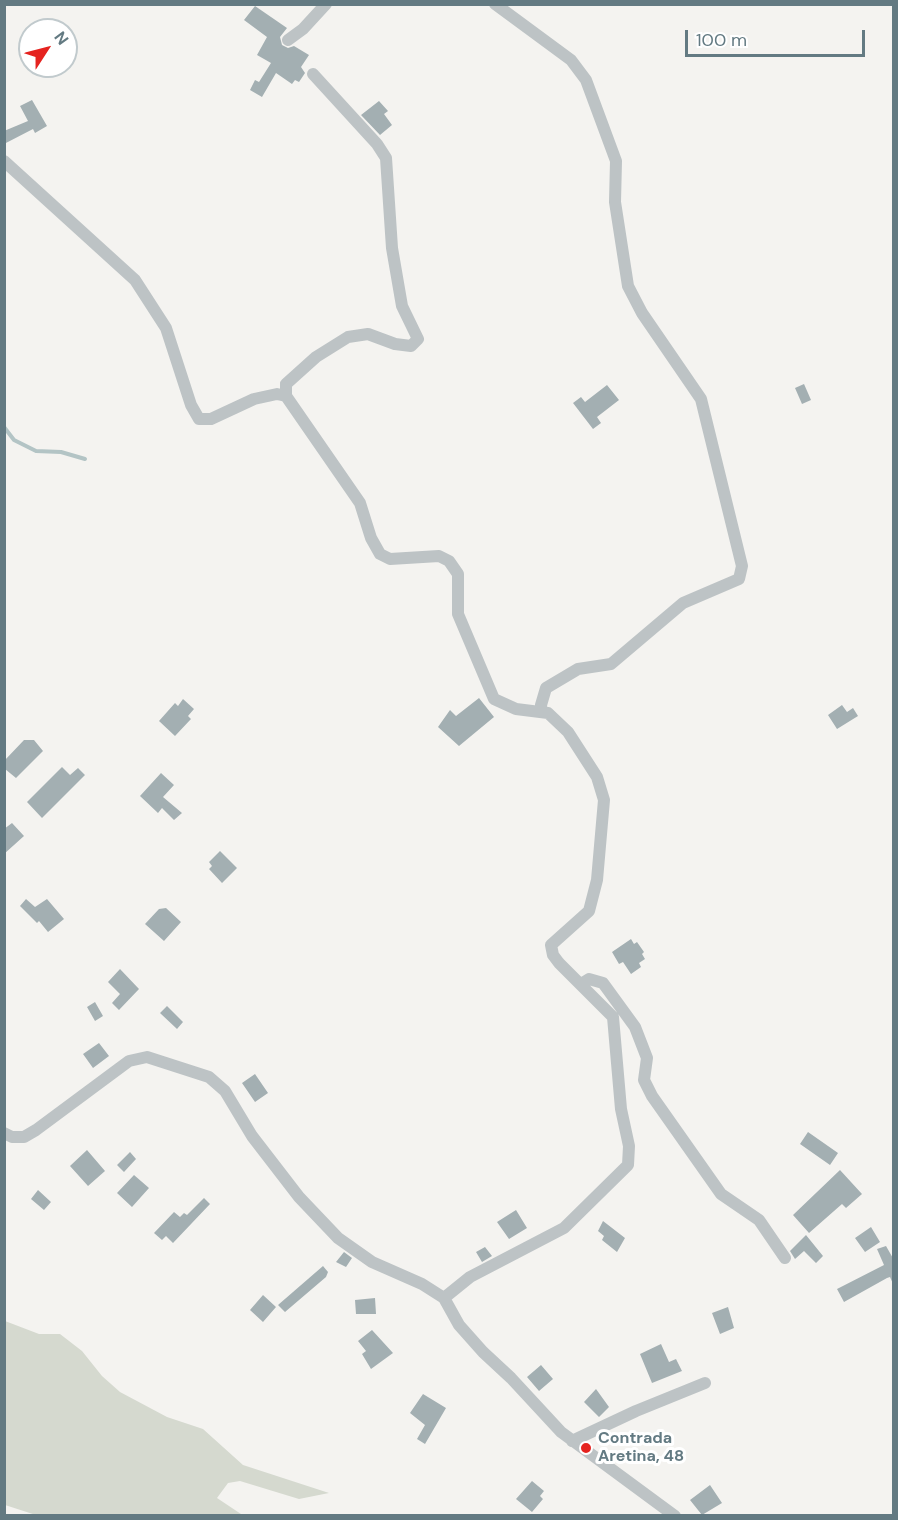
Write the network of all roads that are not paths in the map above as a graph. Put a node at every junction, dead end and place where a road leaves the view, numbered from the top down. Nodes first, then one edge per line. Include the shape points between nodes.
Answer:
1 (326, 4) edge
2 (495, 4) edge
3 (288, 40) dead end
4 (313, 74) dead end
5 (4, 161) edge
6 (286, 396) junction
7 (542, 712) junction
8 (581, 984) junction
9 (4, 1133) edge
10 (785, 1257) dead end
11 (444, 1298) junction
12 (705, 1383) dead end
13 (572, 1441) junction
14 (675, 1515) edge

1 - 3 street
2 - 7 street via 571,60 586,80 616,160 615,202 628,286 701,399 742,566 740,579 683,603 611,664 578,669 546,688
4 - 6 street via 386,158 392,248 402,306 418,339 411,346 368,334 348,337 316,357 286,384
5 - 6 street via 135,280 166,328 199,419 211,419 254,399
6 - 7 street via 360,503 380,554 390,559 439,556 449,561 458,574 458,614 494,699 516,709
7 - 8 street via 568,732 597,777 604,800 597,880 589,911 551,945 559,963
8 - 10 street via 589,979 603,983 635,1027 647,1058 644,1080 652,1096 721,1194 759,1220
8 - 11 street via 614,1017 628,1165 564,1228 470,1277
9 - 11 street via 24,1137 36,1131 129,1061 147,1057 209,1077 225,1091 252,1136 299,1197 338,1238 372,1262
11 - 13 street via 459,1325 483,1352
12 - 13 street
13 - 14 street

